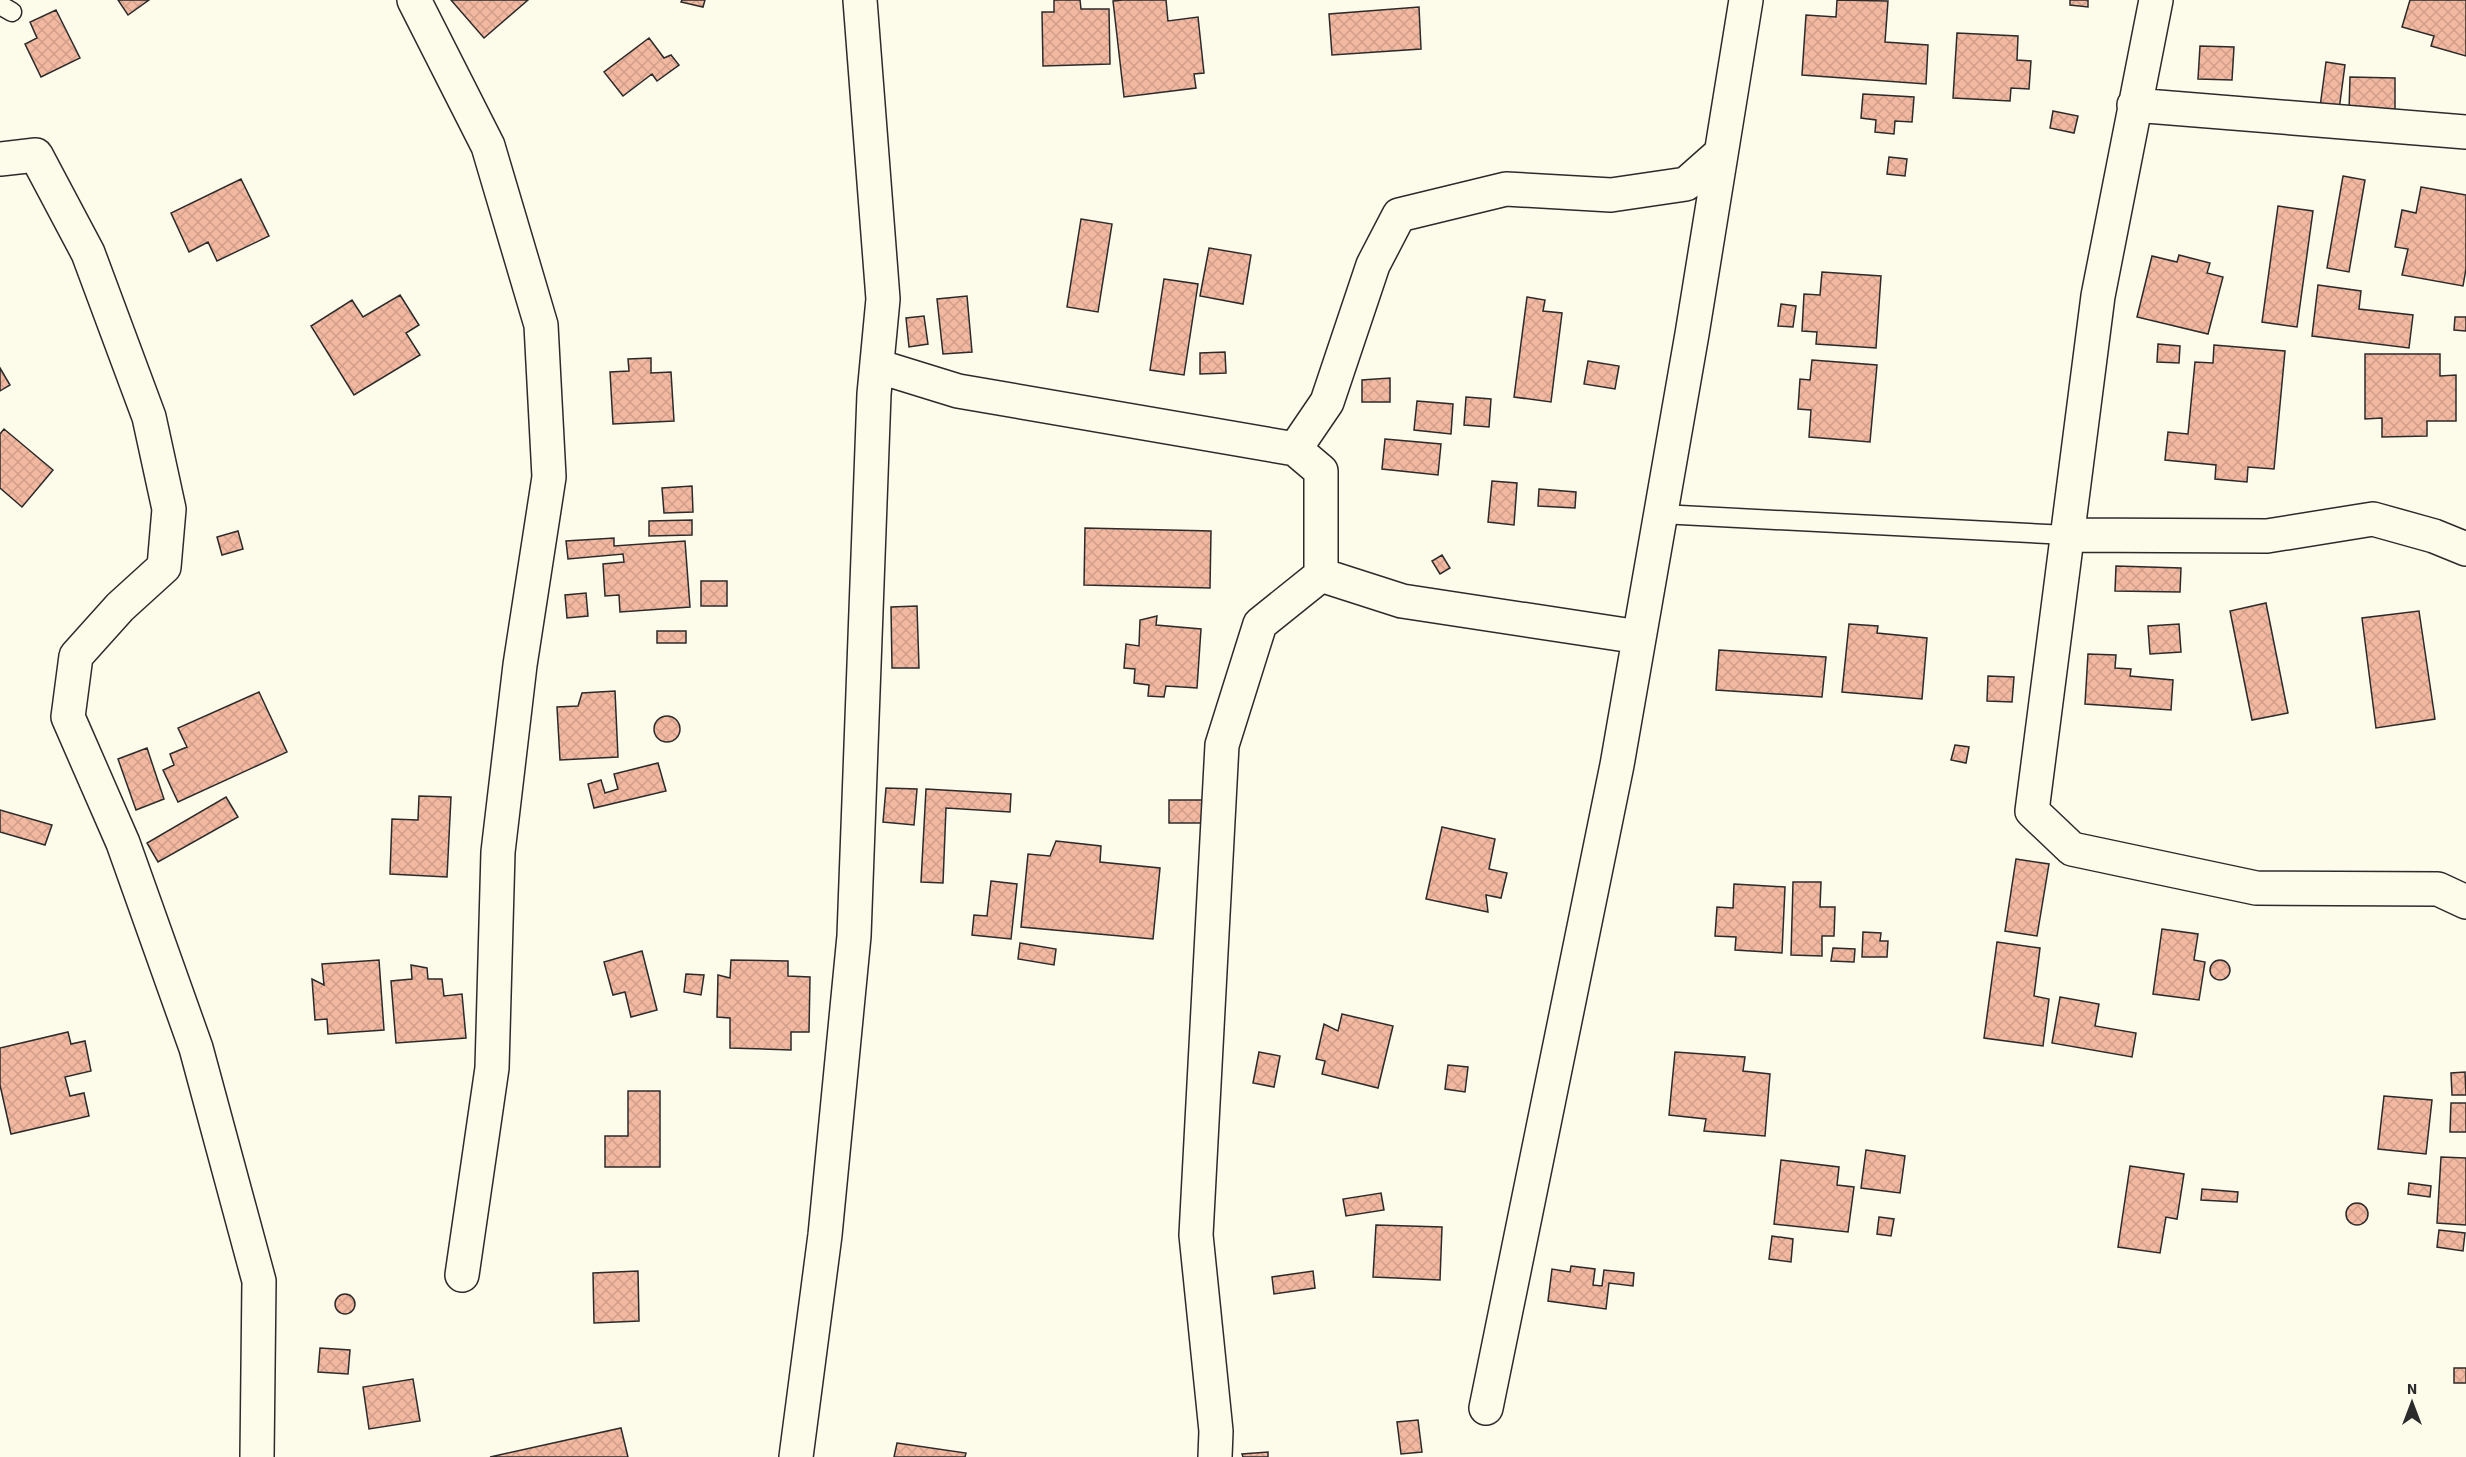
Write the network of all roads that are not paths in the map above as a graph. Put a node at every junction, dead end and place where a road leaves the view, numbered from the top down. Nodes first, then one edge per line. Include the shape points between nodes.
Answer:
1 (414, 0) edge
2 (860, 0) edge
3 (1746, 0) edge
4 (2156, 0) edge
5 (2134, 105) junction
6 (2466, 132) edge
7 (1721, 153) junction
8 (0, 159) edge
9 (877, 366) junction
10 (1295, 449) junction
11 (1661, 514) junction
12 (2067, 534) junction
13 (2466, 549) edge
14 (1321, 576) junction
15 (1639, 637) junction
16 (2466, 902) edge
17 (462, 1275) dead end
18 (1486, 1408) dead end
19 (257, 1457) edge
20 (796, 1457) edge
21 (1215, 1457) edge

1 - 17 street via 488,146 541,325 549,477 520,665 498,852 492,1068
2 - 9 street via 883,299
3 - 7 street
4 - 5 street
5 - 6 street
5 - 12 street via 2098,296
7 - 10 street via 1686,184 1611,195 1506,189 1399,215 1373,265 1327,402
7 - 11 street
8 - 19 street via 36,155 88,253 149,417 169,509 164,567 120,607 76,656 68,717 123,843 196,1048 260,1281
9 - 10 street via 958,391
9 - 20 street via 854,936 825,1235
10 - 14 street via 1321,471
11 - 12 lane
11 - 15 street
12 - 13 street via 2267,536 2373,519
12 - 16 street via 2032,811 2072,849 2256,888 2438,889
14 - 15 street via 1402,602
14 - 21 street via 1260,624 1222,745 1196,1235 1216,1431
15 - 18 street via 1617,765

